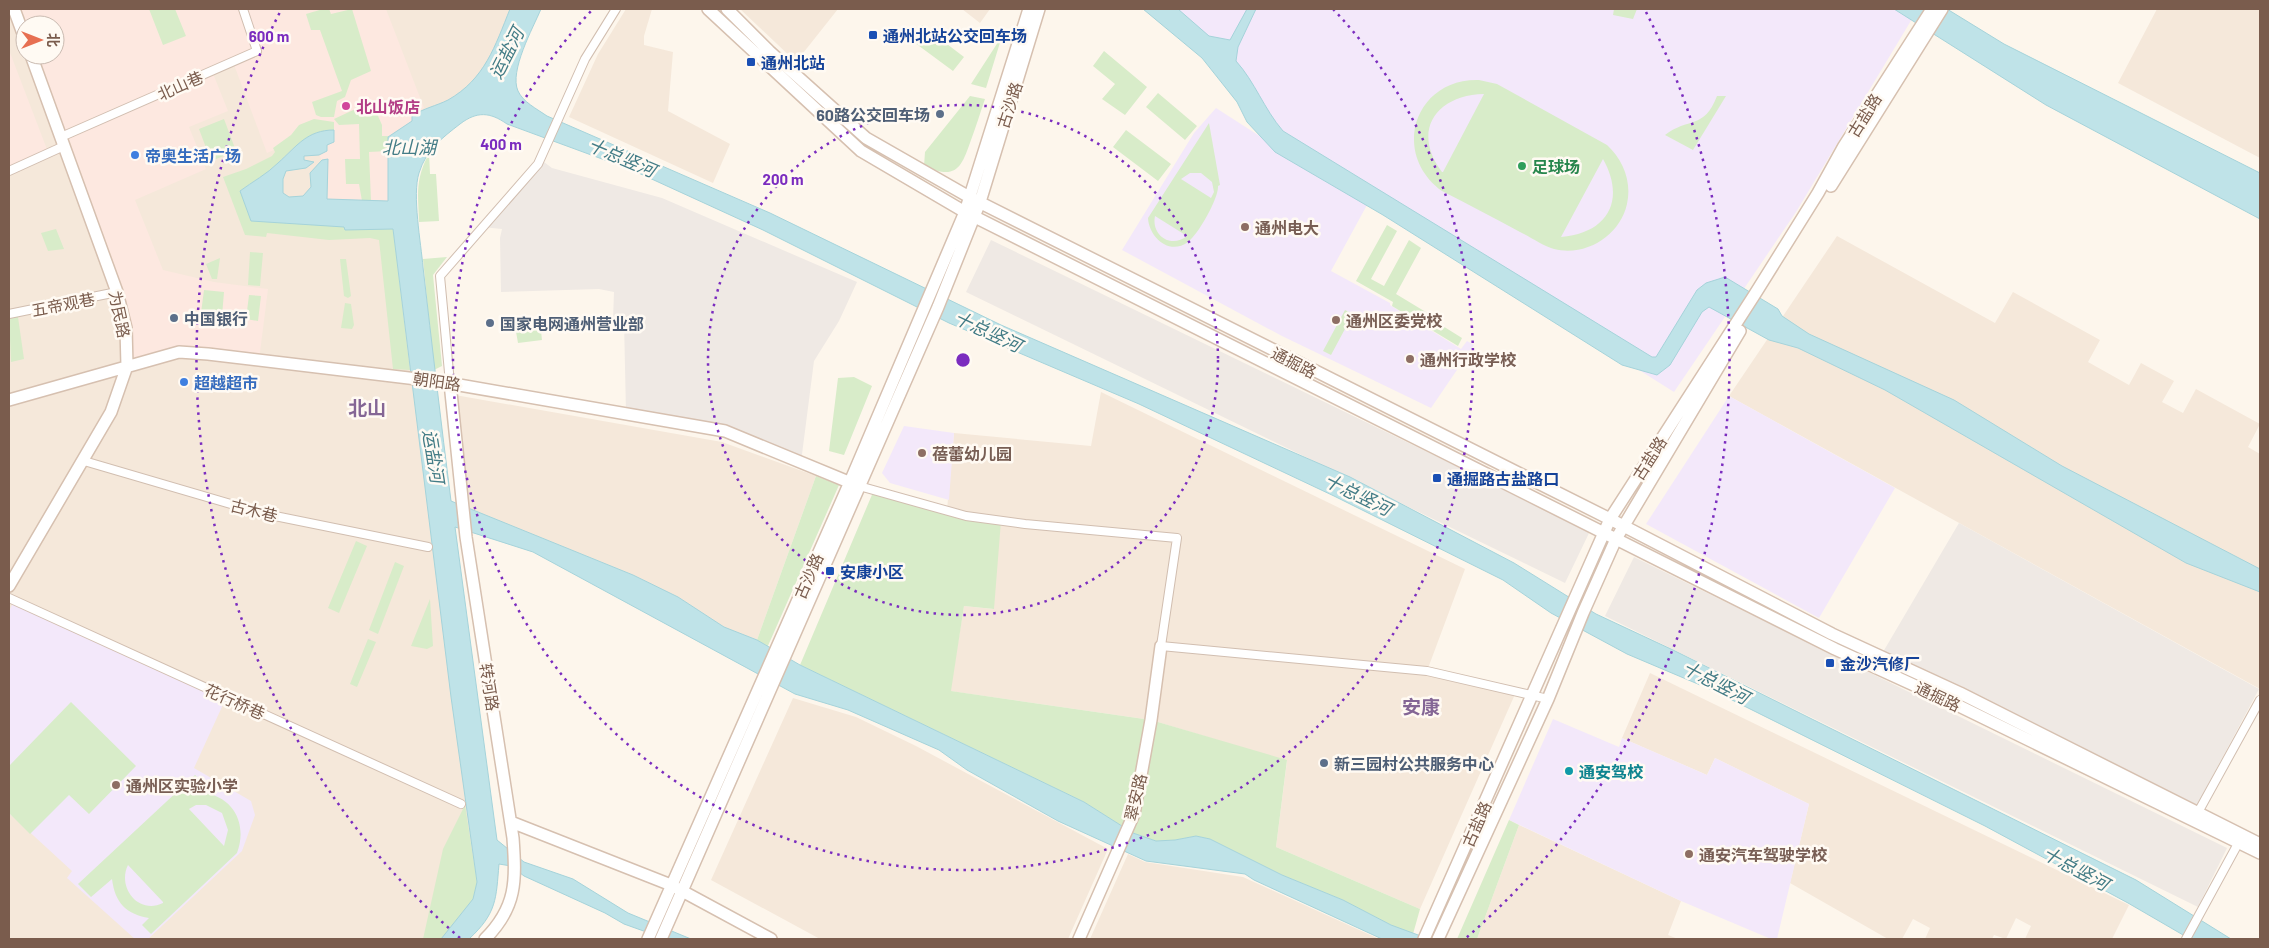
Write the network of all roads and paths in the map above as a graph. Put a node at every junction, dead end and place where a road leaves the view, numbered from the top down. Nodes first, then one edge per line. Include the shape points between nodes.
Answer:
1 (242, 9) edge
2 (616, 9) edge
3 (708, 9) edge
4 (727, 9) edge
5 (1030, 9) edge
6 (1039, 9) edge
7 (1932, 9) edge
8 (1942, 9) edge
9 (1918, 38) junction
10 (35, 65) edge
11 (63, 142) junction
12 (9, 172) edge
13 (975, 200) junction
14 (970, 214) junction
15 (117, 292) junction
16 (9, 314) edge
17 (923, 326) junction
18 (1736, 330) junction
19 (127, 366) junction
20 (446, 382) junction
21 (9, 400) edge
22 (84, 461) junction
23 (855, 484) junction
24 (1610, 519) junction
25 (1623, 526) junction
26 (1602, 533) junction
27 (1616, 539) junction
28 (428, 547) dead end
29 (9, 586) edge
30 (9, 598) edge
31 (1161, 646) junction
32 (762, 692) junction
33 (1534, 695) junction
34 (1548, 699) junction
35 (2260, 700) edge
36 (461, 804) dead end
37 (2195, 817) junction
38 (511, 822) junction
39 (2240, 839) junction
40 (2260, 844) edge
41 (2260, 854) edge
42 (670, 885) junction
43 (682, 891) junction
44 (1426, 935) edge
45 (1439, 937) edge
46 (485, 939) edge
47 (648, 939) edge
48 (661, 939) edge
49 (772, 939) edge
50 (1079, 939) edge
51 (2186, 939) edge

1 - 11 street, 北山巷 via 257,51
2 - 20 street via 585,59 538,164 440,276
3 - 14 main road, 通掘路 via 861,151
4 - 13 main road, 通掘路 via 866,138
5 - 13 main road, 古沙路
6 - 13 main road, 古沙路
7 - 9 main road, 古盐路
8 - 9 main road, 古盐路
9 - 18 main road, 古盐路
10 - 11 main road, 为民路
11 - 12 street
11 - 15 main road, 为民路
13 - 14 main road
13 - 24 main road, 通掘路
14 - 17 main road, 古沙路 via 948,281
14 - 17 main road, 古沙路 via 936,278
14 - 26 main road, 通掘路
15 - 16 street, 五帝观巷
15 - 19 main road, 为民路 via 126,328
17 - 23 main road, 古沙路
18 - 24 main road, 古盐路
18 - 25 main road, 古盐路
19 - 20 main road, 朝阳路 via 179,352
19 - 21 main road, 朝阳路
19 - 22 main road, 为民路 via 111,412
20 - 23 main road, 朝阳路 via 725,431
20 - 38 main road, 转河路 via 466,537
22 - 28 street, 古木巷 via 265,514
22 - 29 main road, 为民路
23 - 31 street via 966,516 1177,538
23 - 32 main road, 古沙路
24 - 25 main road, 通掘路
24 - 26 main road, 古盐路
25 - 27 main road, 古盐路
25 - 37 main road, 通掘路 via 1832,634 1960,693
26 - 27 main road, 通掘路
26 - 33 main road, 古盐路
27 - 34 main road, 古盐路
27 - 37 main road, 通掘路 via 1835,649
30 - 36 street, 花行桥巷
31 - 33 street via 1427,671
31 - 50 main road, 翠安路 via 1134,814
32 - 42 main road, 古沙路
32 - 43 main road, 古沙路
33 - 34 street
33 - 44 main road, 古盐路
34 - 45 main road, 古盐路
35 - 37 street
37 - 39 main road, 通掘路
38 - 42 main road
38 - 46 main road, 转河路 via 516,880 498,925
39 - 40 main road, 通掘路
39 - 41 main road, 通掘路
39 - 51 street
42 - 43 main road
42 - 47 main road, 古沙路
43 - 48 main road, 古沙路
43 - 49 main road

